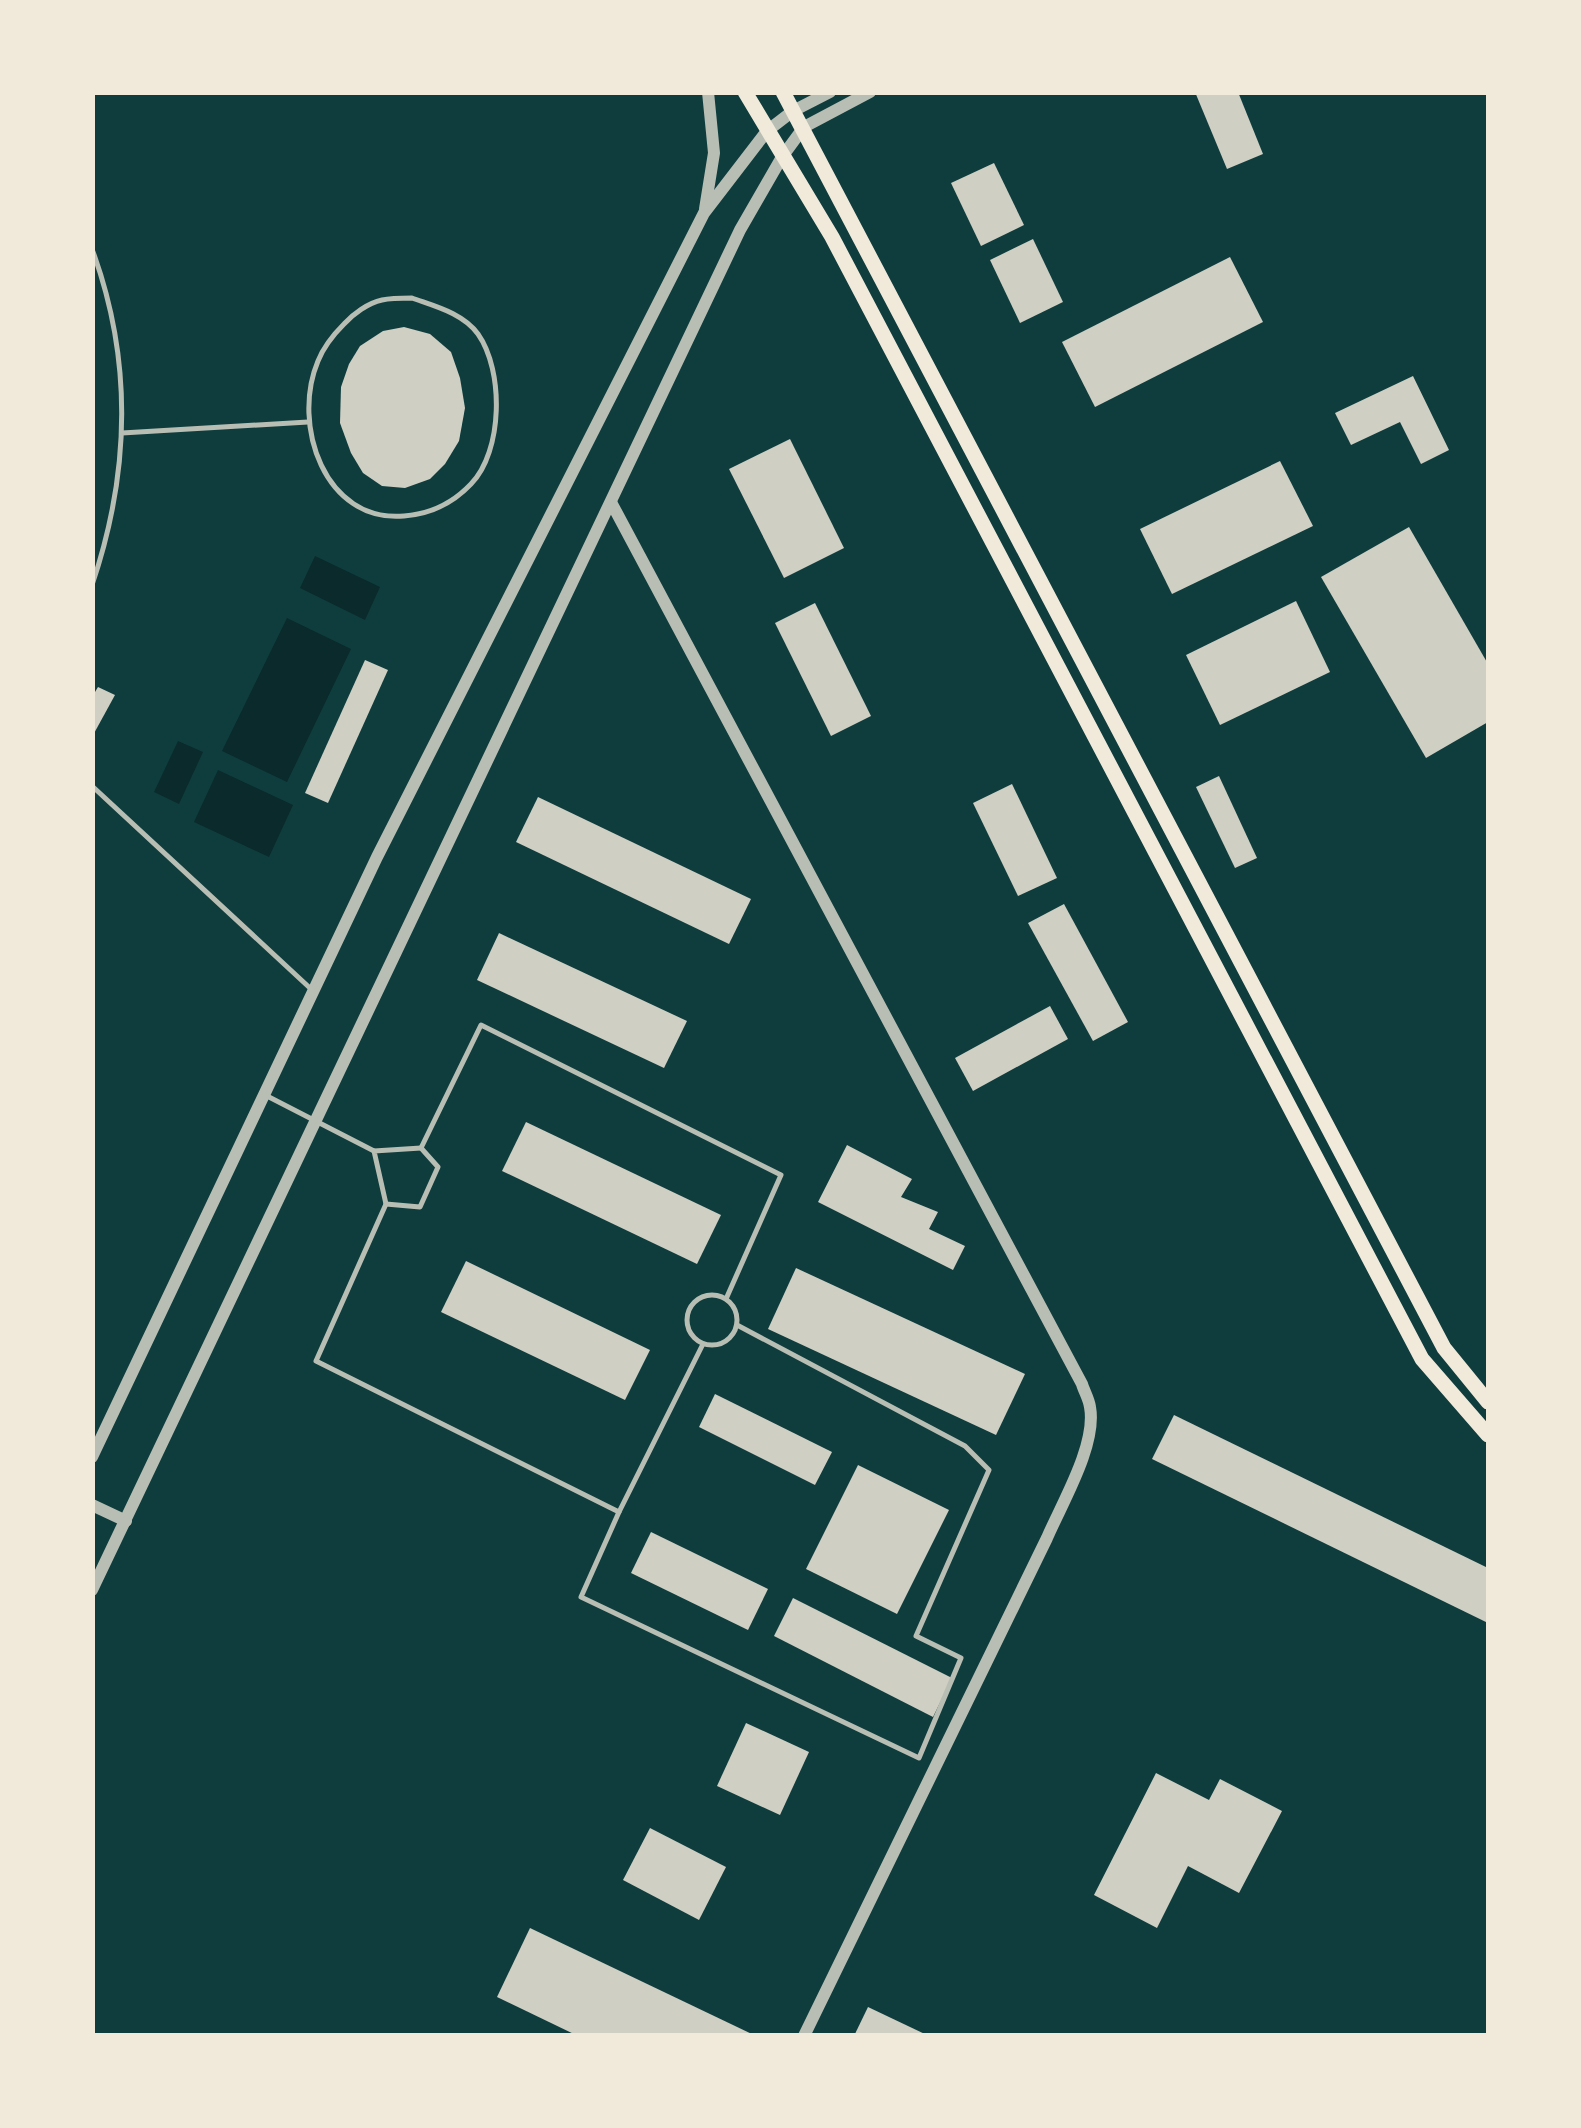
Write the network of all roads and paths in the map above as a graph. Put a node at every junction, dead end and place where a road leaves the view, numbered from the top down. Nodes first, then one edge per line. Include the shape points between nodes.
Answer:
1 (708, 92) edge
2 (745, 92) edge
3 (784, 92) edge
4 (830, 92) edge
5 (870, 92) edge
6 (793, 110) junction
7 (804, 127) junction
8 (767, 131) junction
9 (782, 157) junction
10 (704, 214) junction
11 (92, 249) edge
12 (308, 422) junction
13 (122, 433) junction
14 (612, 504) junction
15 (92, 586) edge
16 (92, 786) edge
17 (314, 991) junction
18 (264, 1095) junction
19 (318, 1121) junction
20 (420, 1148) junction
21 (374, 1151) junction
22 (386, 1204) junction
23 (726, 1299) junction
24 (737, 1325) junction
25 (703, 1344) junction
26 (1488, 1402) edge
27 (1488, 1435) edge
28 (92, 1457) edge
29 (92, 1505) edge
30 (620, 1512) junction
31 (126, 1521) junction
32 (92, 1590) edge
33 (804, 2036) edge

1 - 10 street via 714,152
2 - 8 highway
3 - 6 highway
4 - 6 street
5 - 7 street
6 - 7 highway
6 - 8 street
7 - 9 street
7 - 26 highway via 1444,1348
8 - 9 highway
8 - 10 street
9 - 14 street via 740,230
9 - 27 highway via 832,238 1422,1359
10 - 17 street
11 - 13 lane via 115,322
12 - 12 lane via 337,494 388,518 422,515 452,502 475,480 494,435 498,397 491,364 477,332 452,312 412,298 380,300 353,314 329,340 317,362
12 - 13 lane
13 - 15 lane
14 - 19 street
14 - 33 street via 1091,1408 1080,1463 1047,1538
16 - 17 lane
17 - 18 street
18 - 19 lane
18 - 28 street
19 - 21 lane
19 - 31 street
20 - 21 lane
20 - 22 lane via 438,1167 420,1207
20 - 23 lane via 481,1025 781,1175
21 - 22 lane
22 - 30 lane via 316,1361
23 - 24 lane
23 - 25 lane via 710,1295 694,1302 687,1317 690,1333
24 - 25 lane via 718,1346
24 - 30 lane via 964,1446 989,1470 916,1636 961,1658 919,1758 580,1597
25 - 30 lane
29 - 31 street
31 - 32 street

